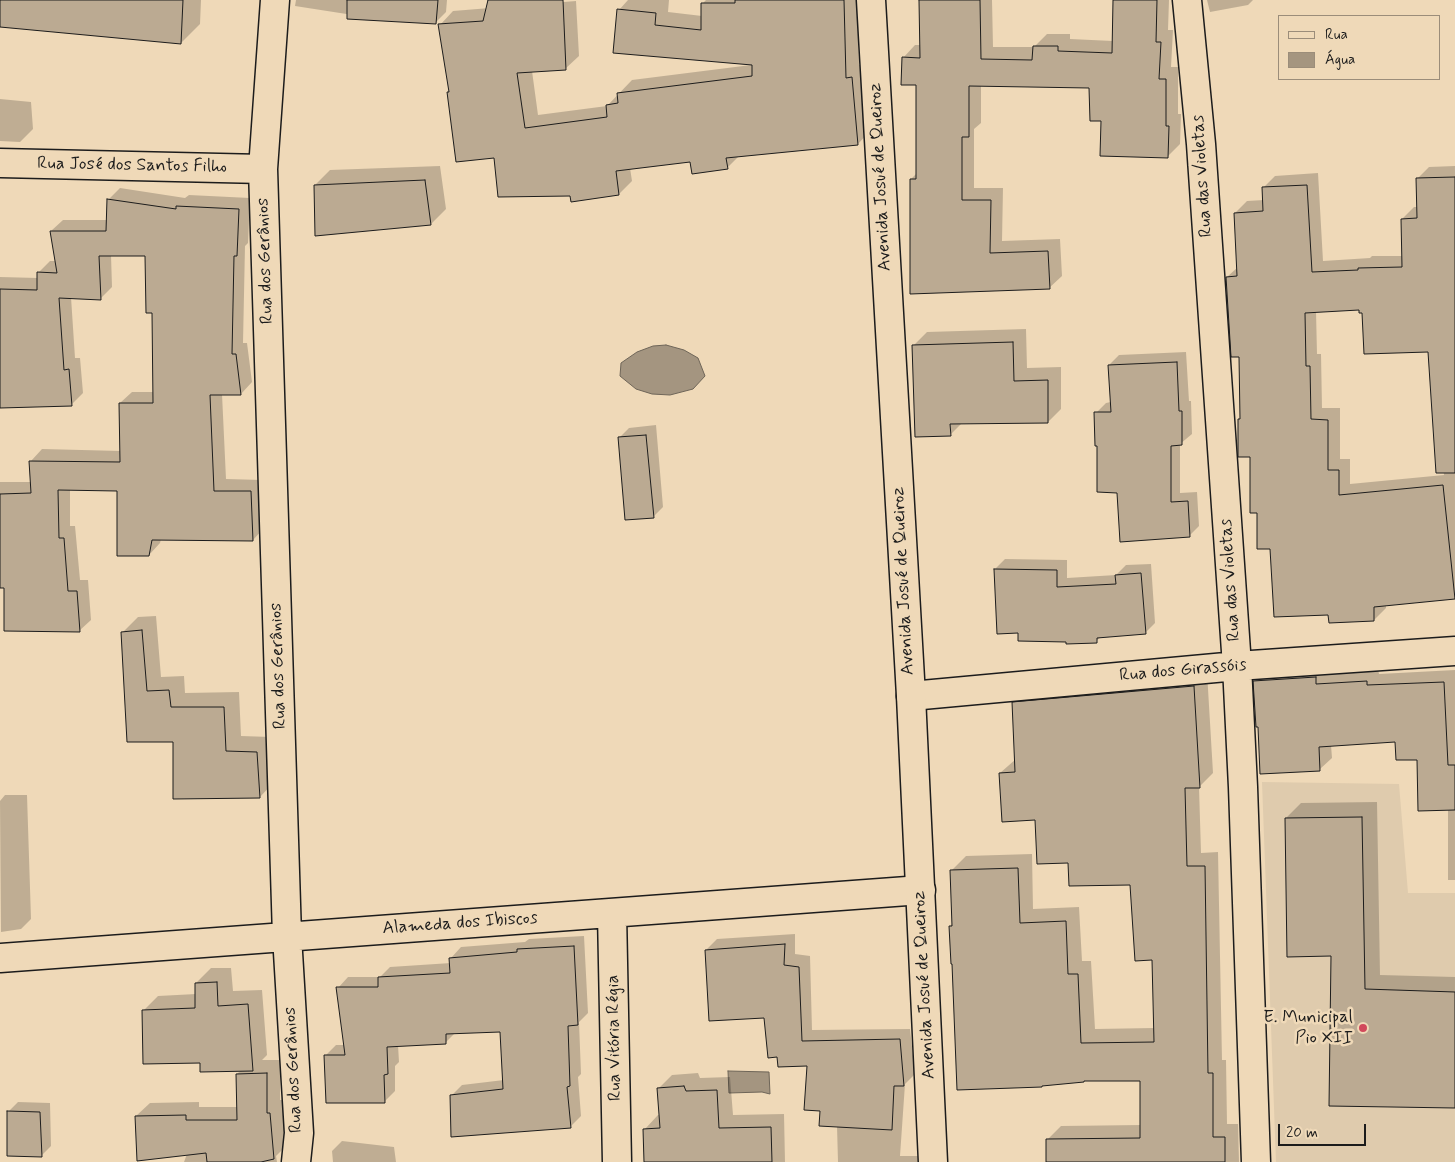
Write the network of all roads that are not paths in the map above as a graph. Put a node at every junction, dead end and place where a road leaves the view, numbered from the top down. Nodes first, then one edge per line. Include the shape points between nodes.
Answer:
1 (274, 0) edge
2 (871, 0) edge
3 (1187, 0) edge
4 (0, 163) edge
5 (263, 169) junction
6 (1455, 650) edge
7 (1237, 666) junction
8 (911, 696) junction
9 (921, 890) junction
10 (612, 913) junction
11 (287, 936) junction
12 (0, 958) edge
13 (296, 1162) edge
14 (617, 1162) edge
15 (933, 1162) edge
16 (1256, 1162) edge

1 - 5 street, Rua dos Gerânios
2 - 8 street, Avenida Josué de Queiroz
3 - 7 street, Rua das Violetas via 1201,144
4 - 5 street, Rua José dos Santos Filho
5 - 11 street, Rua dos Gerânios
6 - 7 street, Rua dos Girassóis
7 - 8 street, Rua dos Girassóis
7 - 16 street, Rua das Violetas
8 - 9 street, Avenida Josué de Queiroz
9 - 10 street, Alameda dos Ibiscos
9 - 15 street, Avenida Josué de Queiroz
10 - 11 street, Alameda dos Ibiscos
10 - 14 street, Rua Vitória Régia
11 - 12 street, Alameda dos Ibiscos
11 - 13 street, Rua dos Gerânios via 299,1133

